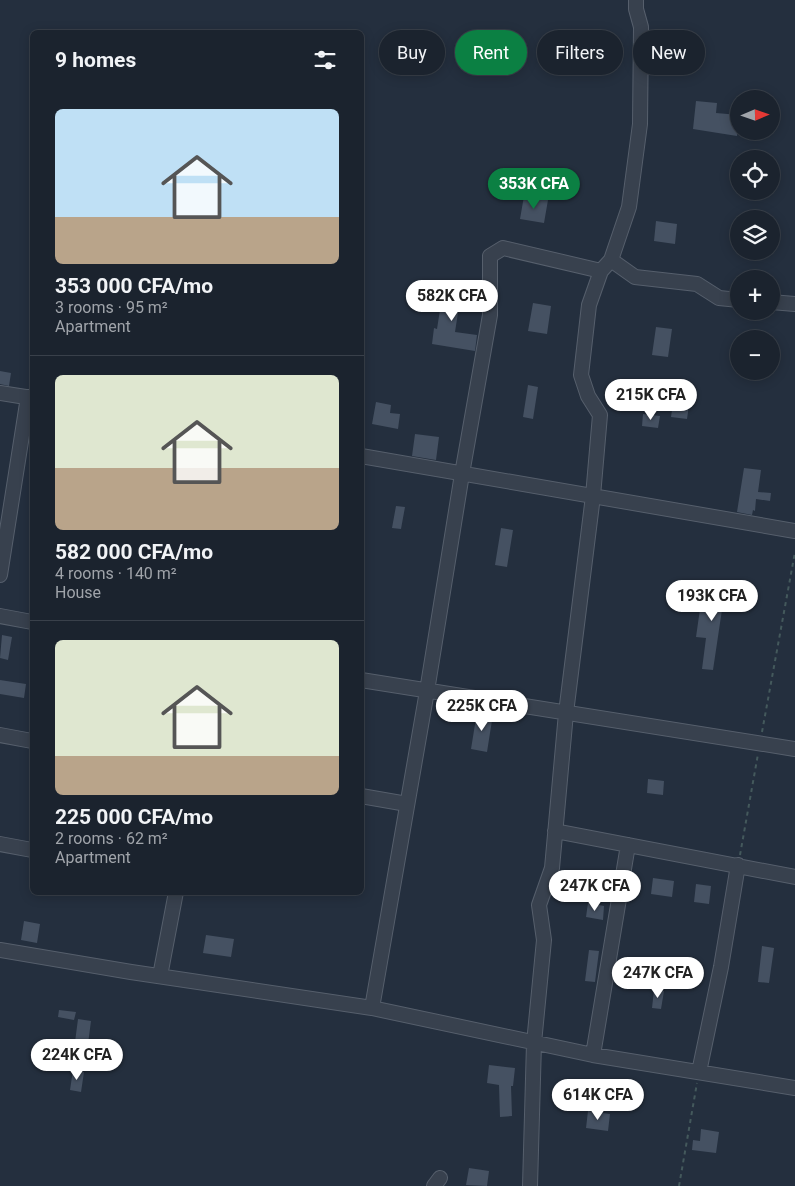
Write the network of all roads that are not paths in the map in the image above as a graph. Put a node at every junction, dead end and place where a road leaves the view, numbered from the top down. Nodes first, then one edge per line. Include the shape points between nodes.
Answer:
1 (636, 0) edge
2 (606, 265) junction
3 (730, 299) edge
4 (780, 303) edge
5 (795, 304) edge
6 (0, 393) edge
7 (30, 397) edge
8 (364, 457) edge
9 (462, 474) junction
10 (593, 496) junction
11 (795, 531) edge
12 (0, 575) edge
13 (0, 616) edge
14 (30, 622) edge
15 (364, 680) edge
16 (427, 691) junction
17 (566, 713) junction
18 (0, 735) edge
19 (30, 741) edge
20 (795, 749) edge
21 (364, 797) edge
22 (407, 804) junction
23 (555, 831) junction
24 (0, 844) edge
25 (628, 845) junction
26 (30, 850) edge
27 (738, 865) junction
28 (795, 877) edge
29 (175, 895) edge
30 (0, 950) edge
31 (160, 976) junction
32 (372, 1008) junction
33 (534, 1042) junction
34 (593, 1055) junction
35 (699, 1072) junction
36 (795, 1088) edge
37 (530, 1186) edge

1 - 2 street via 641,27 640,124 629,206
2 - 3 street via 635,277 697,284 719,298
2 - 9 street via 503,248 490,256 490,315
2 - 10 street via 589,305 581,374 588,396 600,415
4 - 5 street
6 - 7 street
7 - 12 street
8 - 9 street
9 - 10 street
9 - 16 street
10 - 11 street
10 - 17 street
13 - 14 street
15 - 16 street
16 - 17 street
16 - 22 street
17 - 20 street
17 - 23 street
18 - 19 street
21 - 22 street
22 - 32 street
23 - 25 street
23 - 33 street via 552,868 539,905 544,940
24 - 26 street
25 - 27 street
25 - 34 street
27 - 28 street
27 - 35 street
29 - 31 street
30 - 31 street
31 - 32 street
32 - 33 street
33 - 34 street
33 - 37 street
34 - 35 street
35 - 36 street

